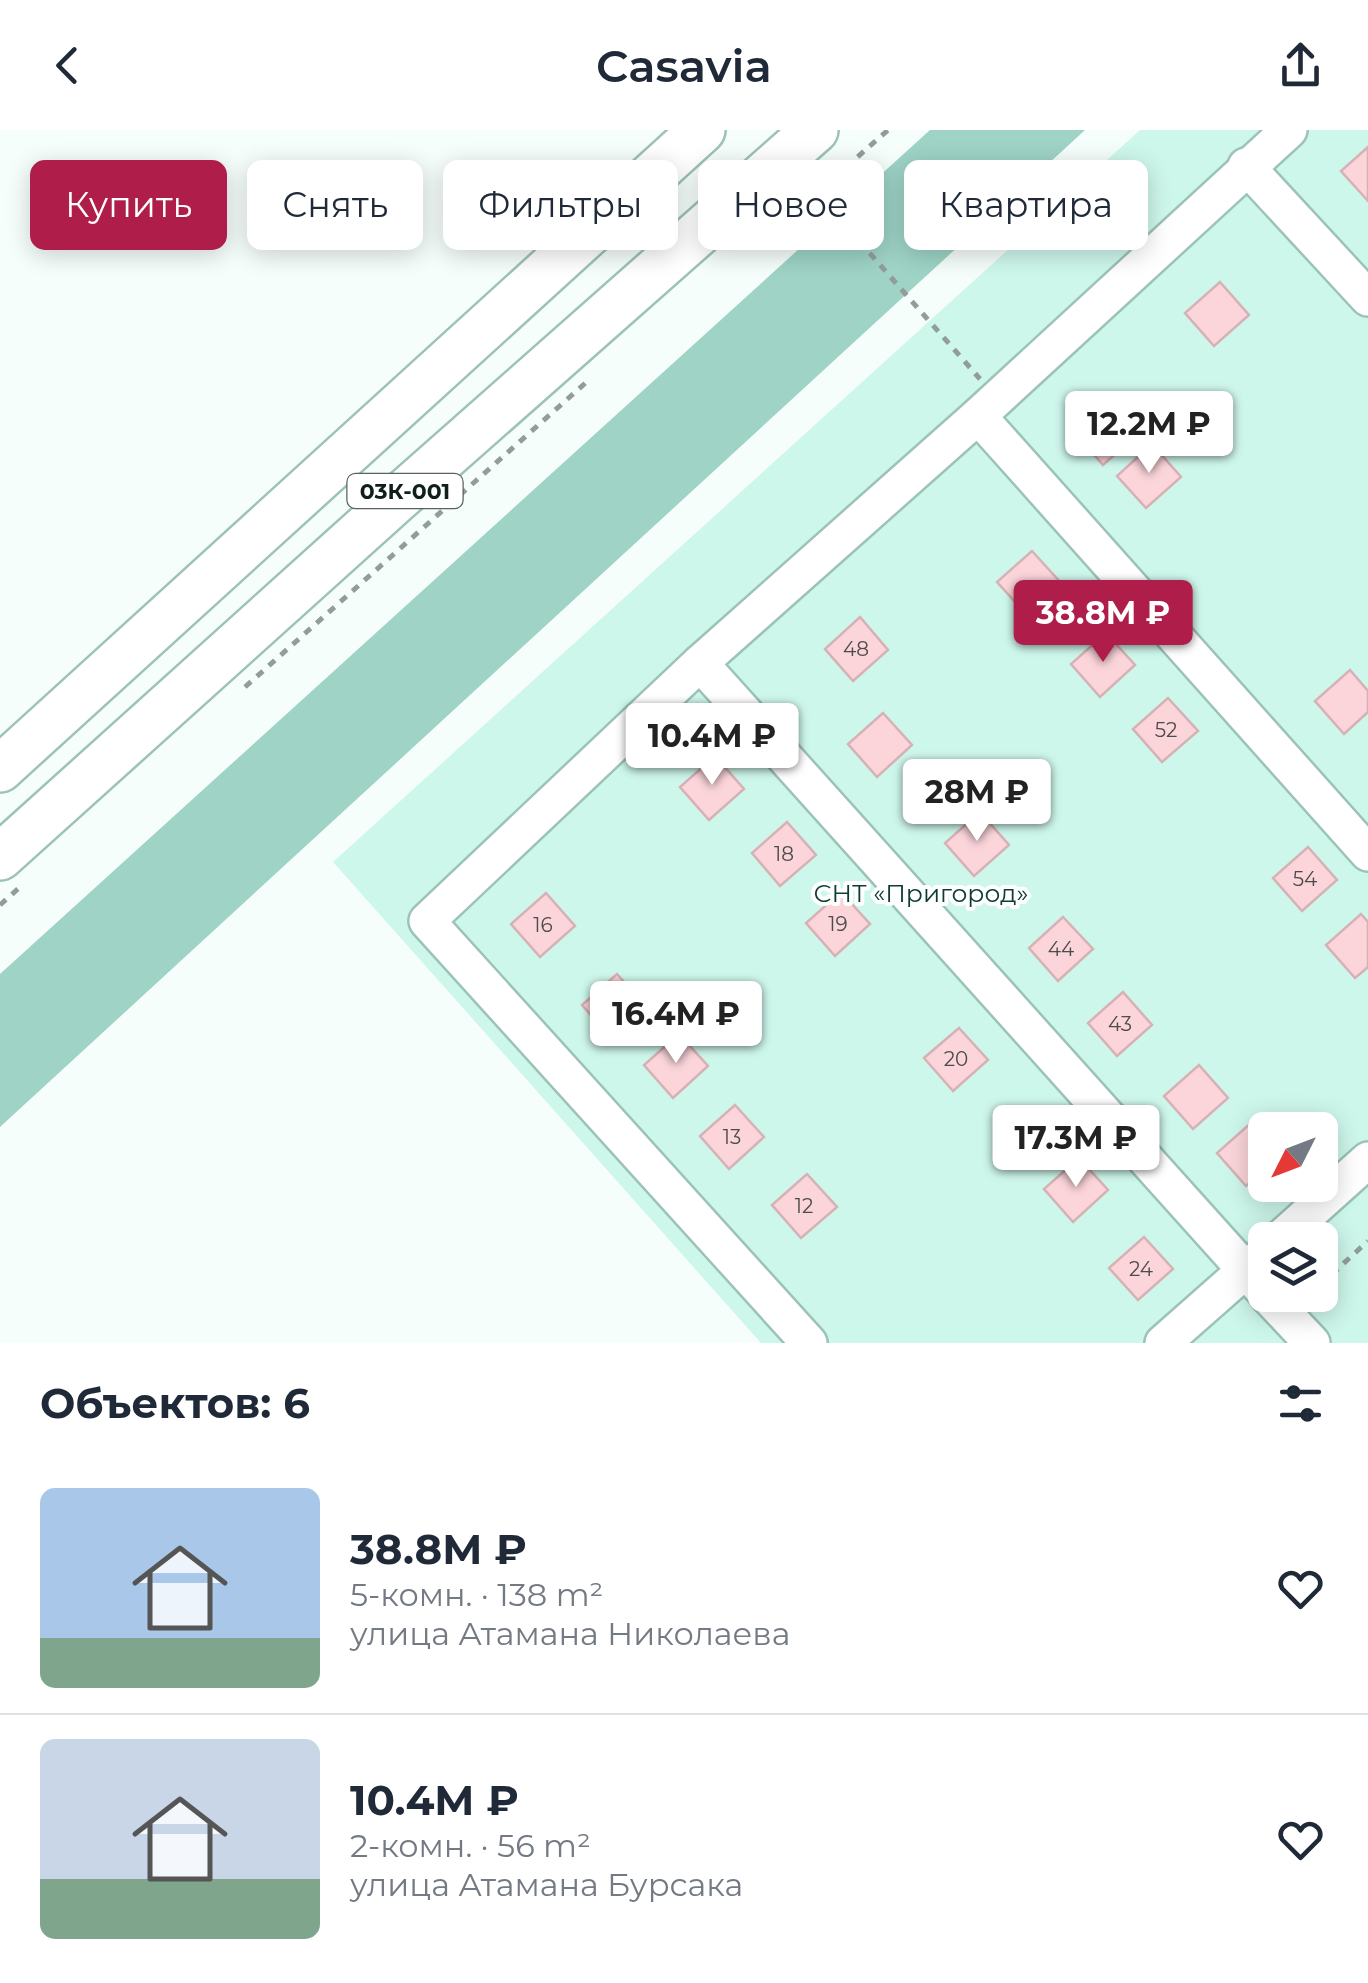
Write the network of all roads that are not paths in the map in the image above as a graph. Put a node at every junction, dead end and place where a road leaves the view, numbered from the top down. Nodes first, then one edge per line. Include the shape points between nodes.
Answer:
1 (702, 130) edge
2 (814, 130) edge
3 (1289, 130) edge
4 (1246, 166) junction
5 (1368, 298) edge
6 (978, 416) junction
7 (700, 663) junction
8 (0, 769) edge
9 (1368, 853) edge
10 (15, 868) edge
11 (1368, 1160) edge
12 (1300, 1222) edge
13 (1248, 1264) edge
14 (1248, 1287) edge
15 (1288, 1312) edge
16 (809, 1343) edge
17 (1163, 1343) edge
18 (1312, 1343) edge

1 - 8 main road, 03К-001
2 - 10 main road, 03К-001 via 408,489
3 - 4 street
4 - 5 street
4 - 6 street
6 - 7 street
6 - 9 street
7 - 13 street
7 - 16 street via 427,921
11 - 12 street
14 - 17 street
15 - 18 street

